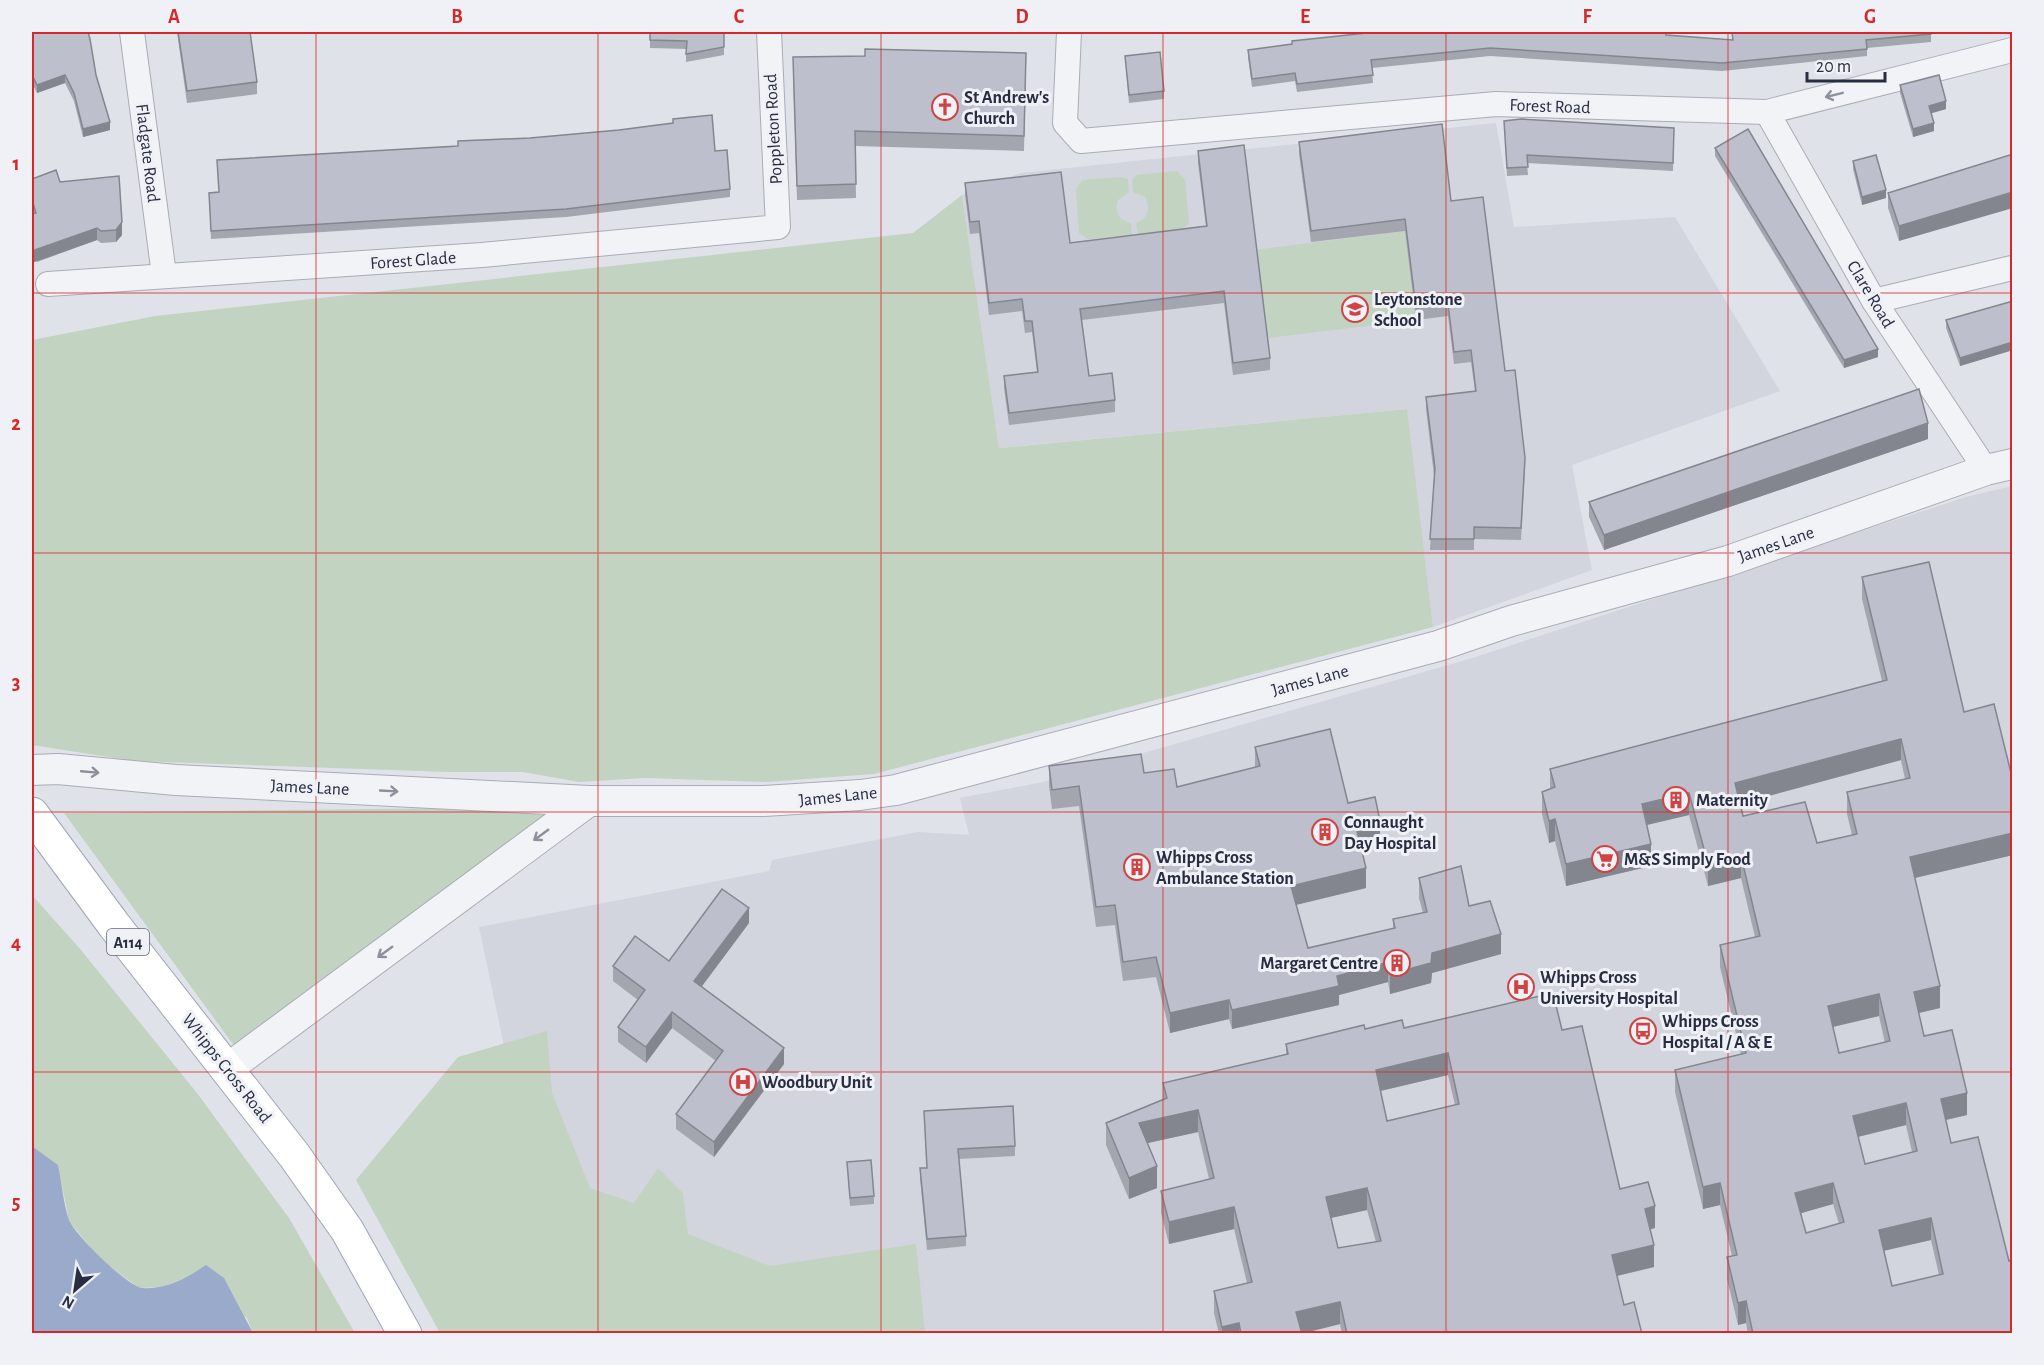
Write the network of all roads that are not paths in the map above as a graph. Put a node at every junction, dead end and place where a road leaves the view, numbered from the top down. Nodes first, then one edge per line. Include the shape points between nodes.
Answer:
1 (132, 32) edge
2 (769, 32) edge
3 (1070, 32) edge
4 (2013, 50) edge
5 (1767, 112) junction
6 (778, 227) joint
7 (2013, 268) edge
8 (164, 275) junction
9 (48, 284) dead end
10 (1874, 301) junction
11 (1999, 467) edge
12 (32, 770) edge
13 (589, 801) junction
14 (32, 814) edge
15 (227, 1069) junction
16 (405, 1334) edge

1 - 8 street, Fladgate Road
2 - 6 street, Poppleton Road
3 - 5 street, Forest Road via 1065,123 1081,141 1496,104
4 -> 5 street, Forest Road
5 - 10 street, Clare Road
6 - 8 street, Forest Glade via 482,255
7 - 10 street
8 - 9 street, Forest Glade
10 - 11 street, Clare Road
11 - 13 street, James Lane via 1728,561 1438,645 896,790 825,799
12 -> 13 street, James Lane
13 -> 15 street
14 - 15 main road, Whipps Cross Road / A114
15 - 16 main road, Whipps Cross Road / A114 via 347,1230

